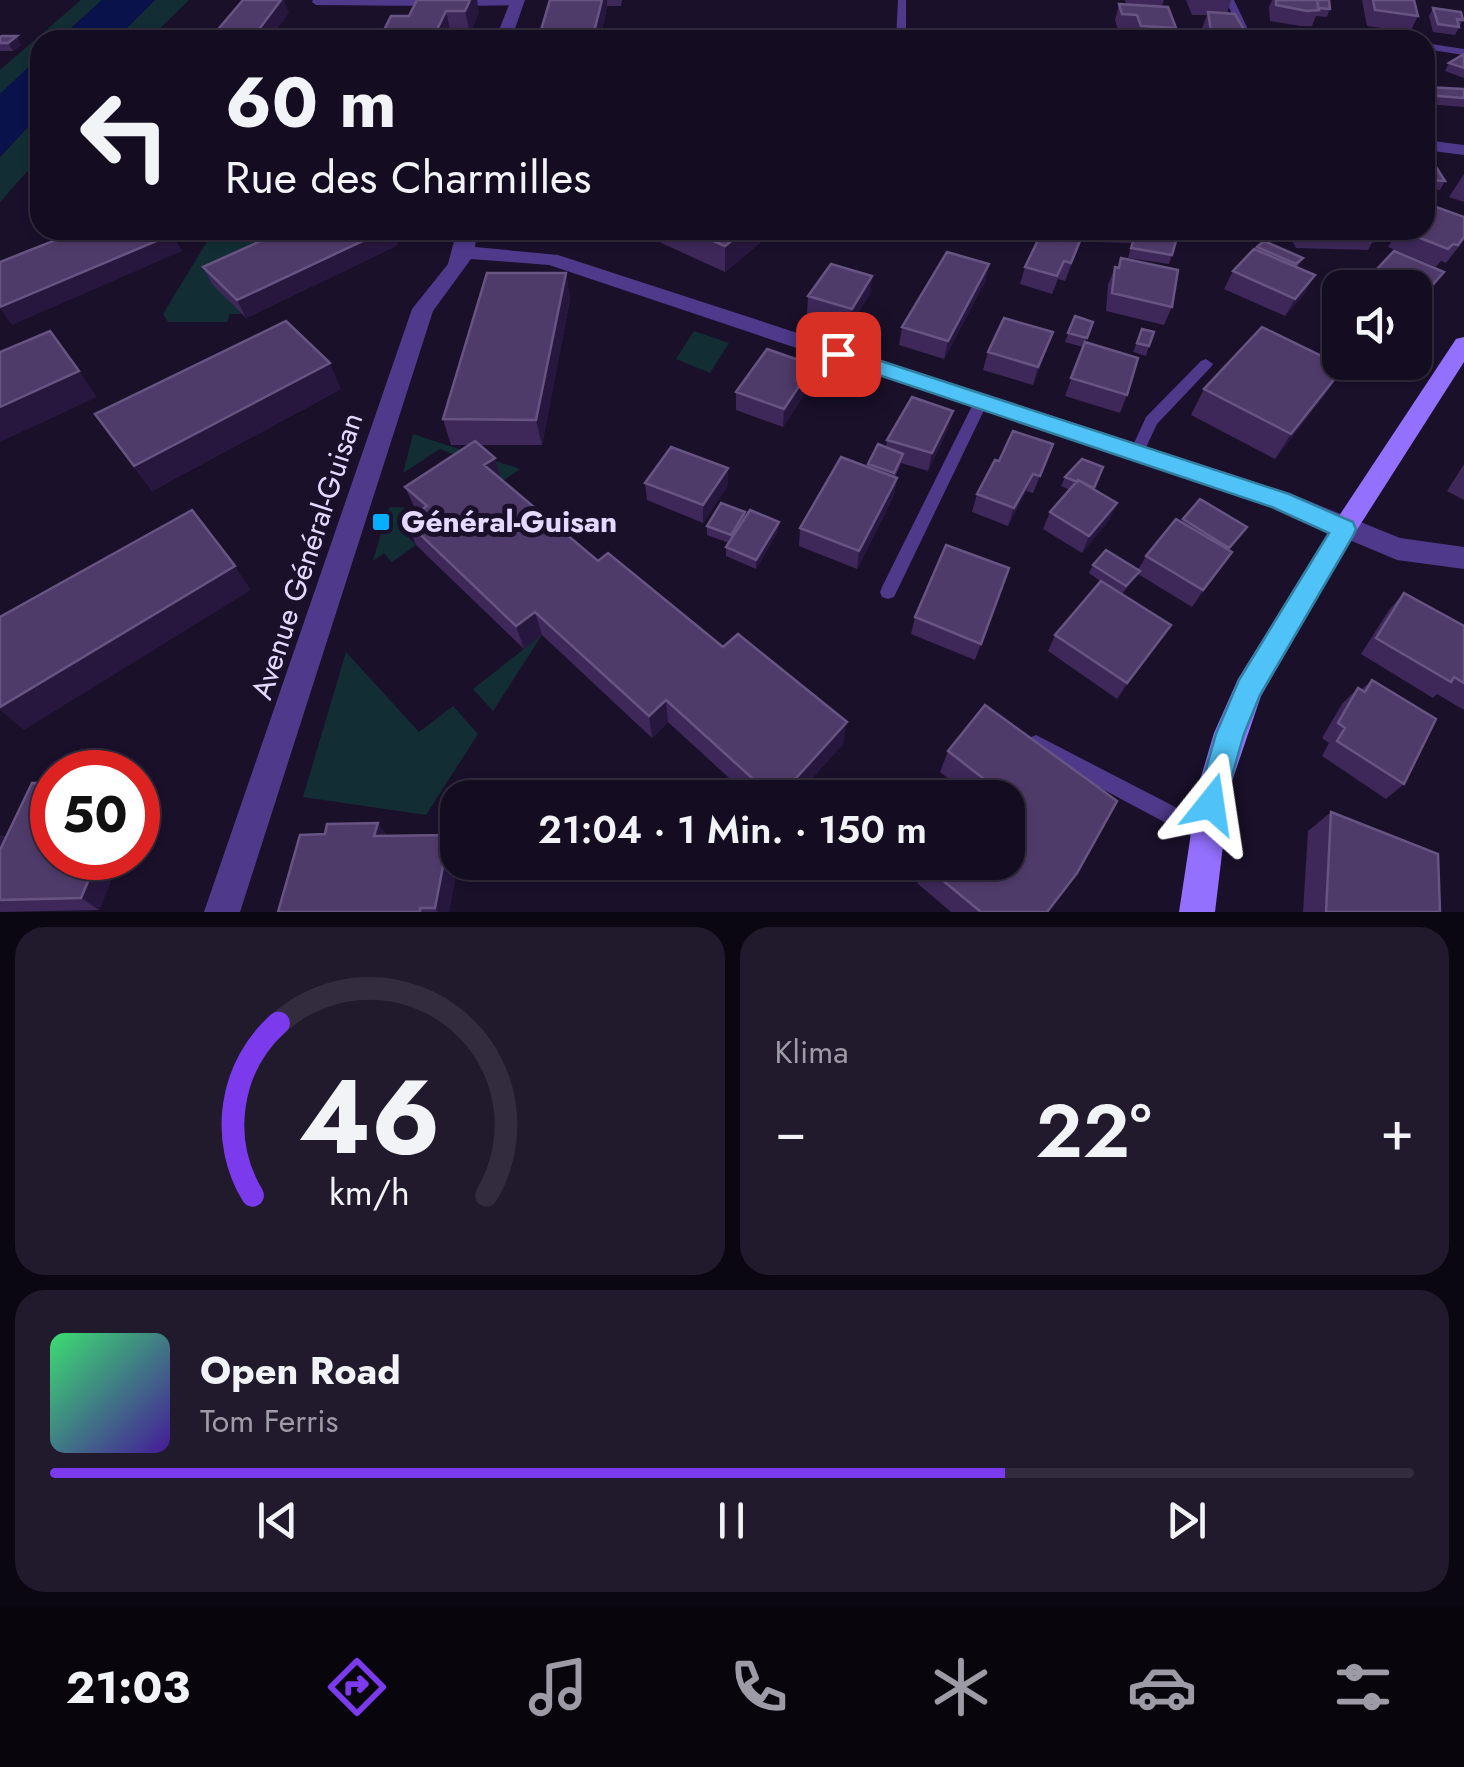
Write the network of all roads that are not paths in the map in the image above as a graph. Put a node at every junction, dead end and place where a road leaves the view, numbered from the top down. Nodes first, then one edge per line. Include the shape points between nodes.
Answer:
1 (902, 0) edge
2 (1230, 0) edge
3 (518, 1) edge
4 (316, 2) dead end
5 (507, 30) edge
6 (901, 30) edge
7 (1244, 30) edge
8 (1435, 48) edge
9 (1464, 52) edge
10 (1435, 146) edge
11 (1464, 150) edge
12 (466, 241) edge
13 (1464, 344) edge
14 (1206, 364) dead end
15 (981, 402) junction
16 (1138, 452) junction
17 (1344, 529) junction
18 (1464, 558) edge
19 (888, 592) dead end
20 (1014, 732) edge
21 (1205, 833) junction
22 (222, 912) edge
23 (1197, 912) edge

1 - 6 lane
2 - 7 lane
3 - 4 lane
3 - 5 street
8 - 9 lane
10 - 11 street
12 - 15 street via 550,259
12 - 22 street, Avenue Général-Guisan via 456,271 423,309
13 - 17 main road
14 - 16 lane via 1151,421
15 - 16 street
15 - 19 lane
16 - 17 street
17 - 18 street via 1397,549
17 - 21 main road via 1249,689 1230,734
20 - 21 lane
21 - 23 main road

